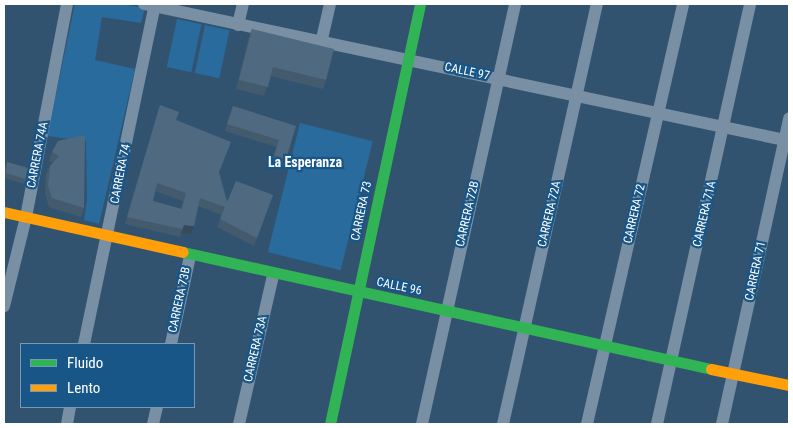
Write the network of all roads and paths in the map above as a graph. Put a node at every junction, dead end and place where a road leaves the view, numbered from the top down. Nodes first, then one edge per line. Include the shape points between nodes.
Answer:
1 (67, 4) edge
2 (243, 4) edge
3 (330, 4) edge
4 (420, 4) edge
5 (515, 4) edge
6 (597, 4) edge
7 (683, 4) edge
8 (750, 4) edge
9 (151, 5) edge
10 (238, 24) junction
11 (321, 43) junction
12 (409, 60) junction
13 (499, 79) junction
14 (577, 96) junction
15 (658, 112) junction
16 (789, 118) edge
17 (726, 127) junction
18 (787, 140) edge
19 (4, 212) edge
20 (26, 217) junction
21 (109, 234) junction
22 (190, 256) junction
23 (273, 275) junction
24 (359, 292) junction
25 (4, 306) edge
26 (446, 310) junction
27 (524, 330) junction
28 (84, 343) edge
29 (171, 343) edge
30 (604, 348) junction
31 (670, 360) junction
32 (733, 372) junction
33 (789, 385) edge
34 (70, 408) edge
35 (157, 408) edge
36 (66, 424) edge
37 (154, 424) edge
38 (240, 424) edge
39 (330, 424) edge
40 (422, 424) edge
41 (503, 424) edge
42 (587, 424) edge
43 (658, 424) edge
44 (722, 424) edge

1 - 20 street, CARRERA 74A
2 - 10 street
3 - 11 street
4 - 12 street, CARRERA 73
5 - 13 street, CARRERA 72B
6 - 14 street, CARRERA 72A
7 - 15 street, CARRERA 72
8 - 17 street, CARRERA 71A
9 - 10 street, CALLE 97
9 - 21 street, CARRERA 74
10 - 11 street, CALLE 97
11 - 12 street, CALLE 97
12 - 13 street, CALLE 97
12 - 24 street, CARRERA 73
13 - 14 street, CALLE 97
13 - 26 street, CARRERA 72B
14 - 15 street, CALLE 97
14 - 27 street, CARRERA 72A
15 - 17 street, CALLE 97
15 - 30 street, CARRERA 72
16 - 18 street, CARRERA 71
17 - 18 street, CALLE 97
17 - 31 street, CARRERA 71A
18 - 32 street, CARRERA 71
19 - 20 street, CALLE 96
20 - 21 street, CALLE 96
20 - 25 street, CARRERA 74A
21 - 22 street, CALLE 96
21 - 28 street, CARRERA 74
22 - 23 street, CALLE 96
22 - 29 street, CARRERA 73B
23 - 24 street, CALLE 96
23 - 38 street, CARRERA 73A
24 - 26 street, CALLE 96
24 - 39 street, CARRERA 73
26 - 27 street, CALLE 96
26 - 40 street, CARRERA 72B
27 - 30 street, CALLE 96
27 - 41 street, CARRERA 72A
30 - 31 street, CALLE 96
30 - 42 street, CARRERA 72
31 - 32 street, CALLE 96
31 - 43 street, CARRERA 71A
32 - 33 street, CALLE 96
32 - 44 street, CARRERA 71
34 - 36 street
35 - 37 street

